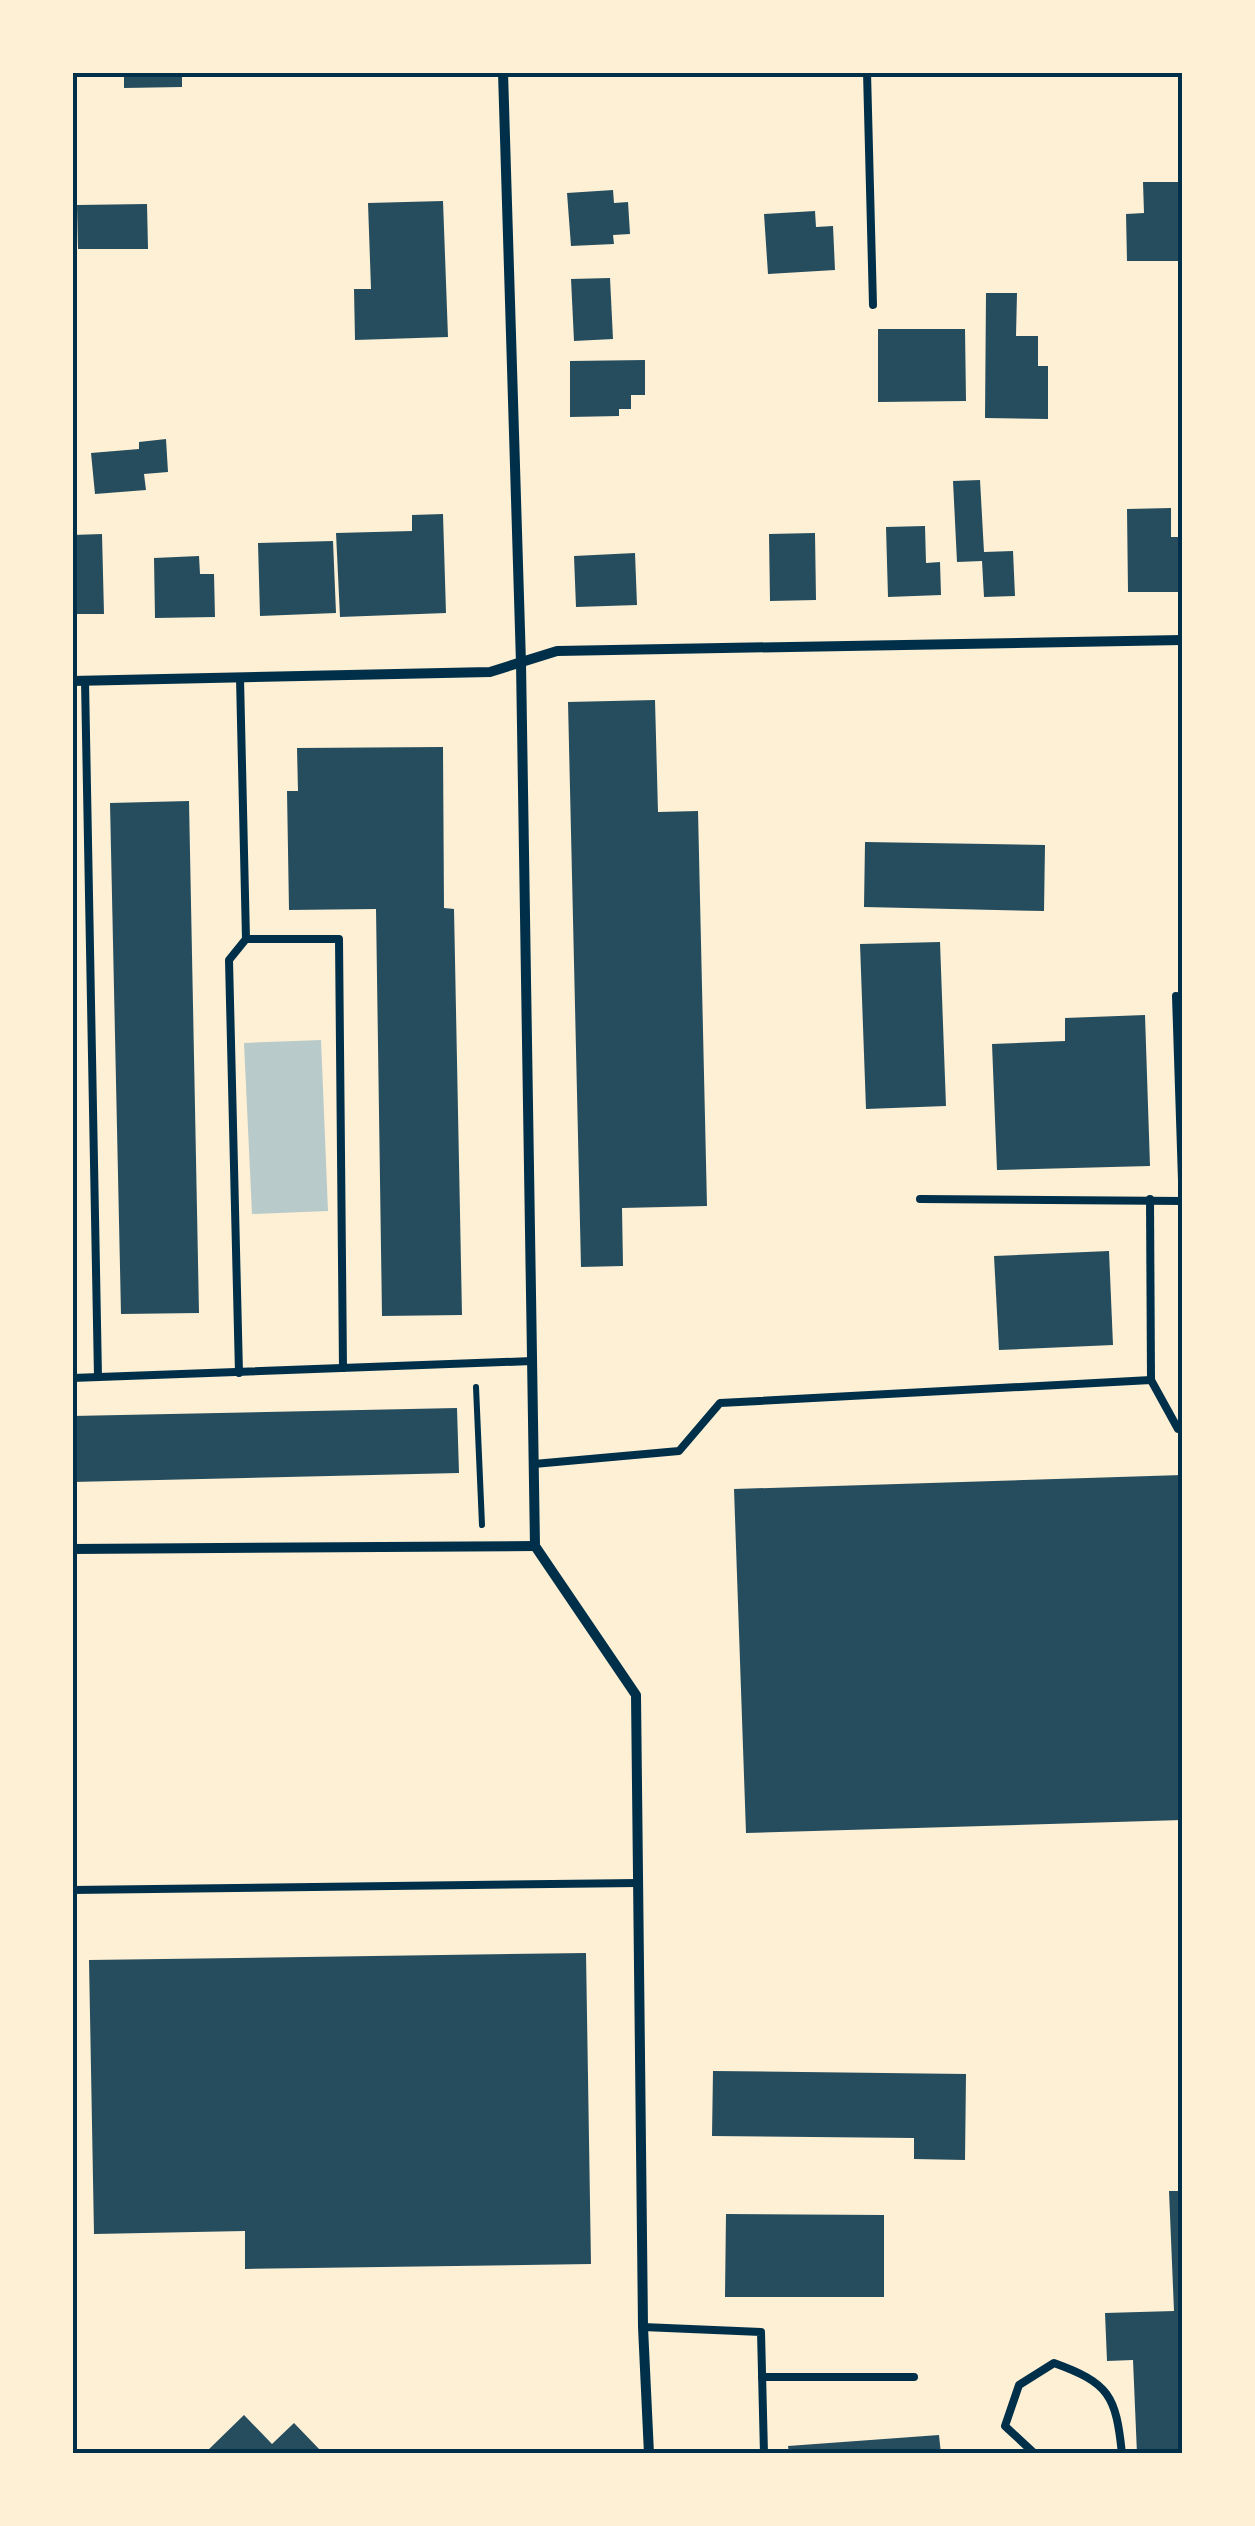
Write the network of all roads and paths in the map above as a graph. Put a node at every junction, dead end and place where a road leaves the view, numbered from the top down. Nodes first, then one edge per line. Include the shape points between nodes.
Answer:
1 (502, 72) edge
2 (867, 72) edge
3 (873, 305) dead end
4 (1182, 640) edge
5 (521, 662) junction
6 (240, 678) junction
7 (79, 681) edge
8 (246, 939) junction
9 (1176, 996) dead end
10 (1182, 1180) edge
11 (920, 1199) dead end
12 (1150, 1200) junction
13 (1182, 1201) edge
14 (532, 1361) junction
15 (475, 1363) junction
16 (343, 1368) junction
17 (239, 1372) junction
18 (98, 1377) junction
19 (72, 1378) edge
20 (1151, 1380) junction
21 (1182, 1429) edge
22 (534, 1464) junction
23 (483, 1546) junction
24 (535, 1546) junction
25 (72, 1549) edge
26 (638, 1882) junction
27 (72, 1890) edge
28 (642, 2328) junction
29 (762, 2376) junction
30 (914, 2376) dead end
31 (649, 2454) edge
32 (764, 2454) edge
33 (1034, 2454) edge
34 (1122, 2454) edge

1 - 5 street
2 - 3 lane
4 - 5 street via 557,650
5 - 6 street via 490,672
5 - 14 street
6 - 7 street
6 - 8 lane
7 - 18 lane
8 - 16 lane via 339,939
8 - 17 lane via 229,960
9 - 10 lane
11 - 12 lane
12 - 13 lane
12 - 20 lane
14 - 15 lane
14 - 22 street
15 - 16 lane
15 - 23 path
16 - 17 lane
17 - 18 lane
18 - 19 lane
20 - 21 lane
20 - 22 lane via 720,1402 679,1451
22 - 24 street
23 - 24 street
23 - 25 street
24 - 26 street via 636,1695
26 - 27 lane
26 - 28 street
28 - 29 lane via 762,2332
28 - 31 street
29 - 30 lane
29 - 32 lane
33 - 34 lane via 1005,2426 1019,2385 1054,2363 1096,2378 1118,2415

